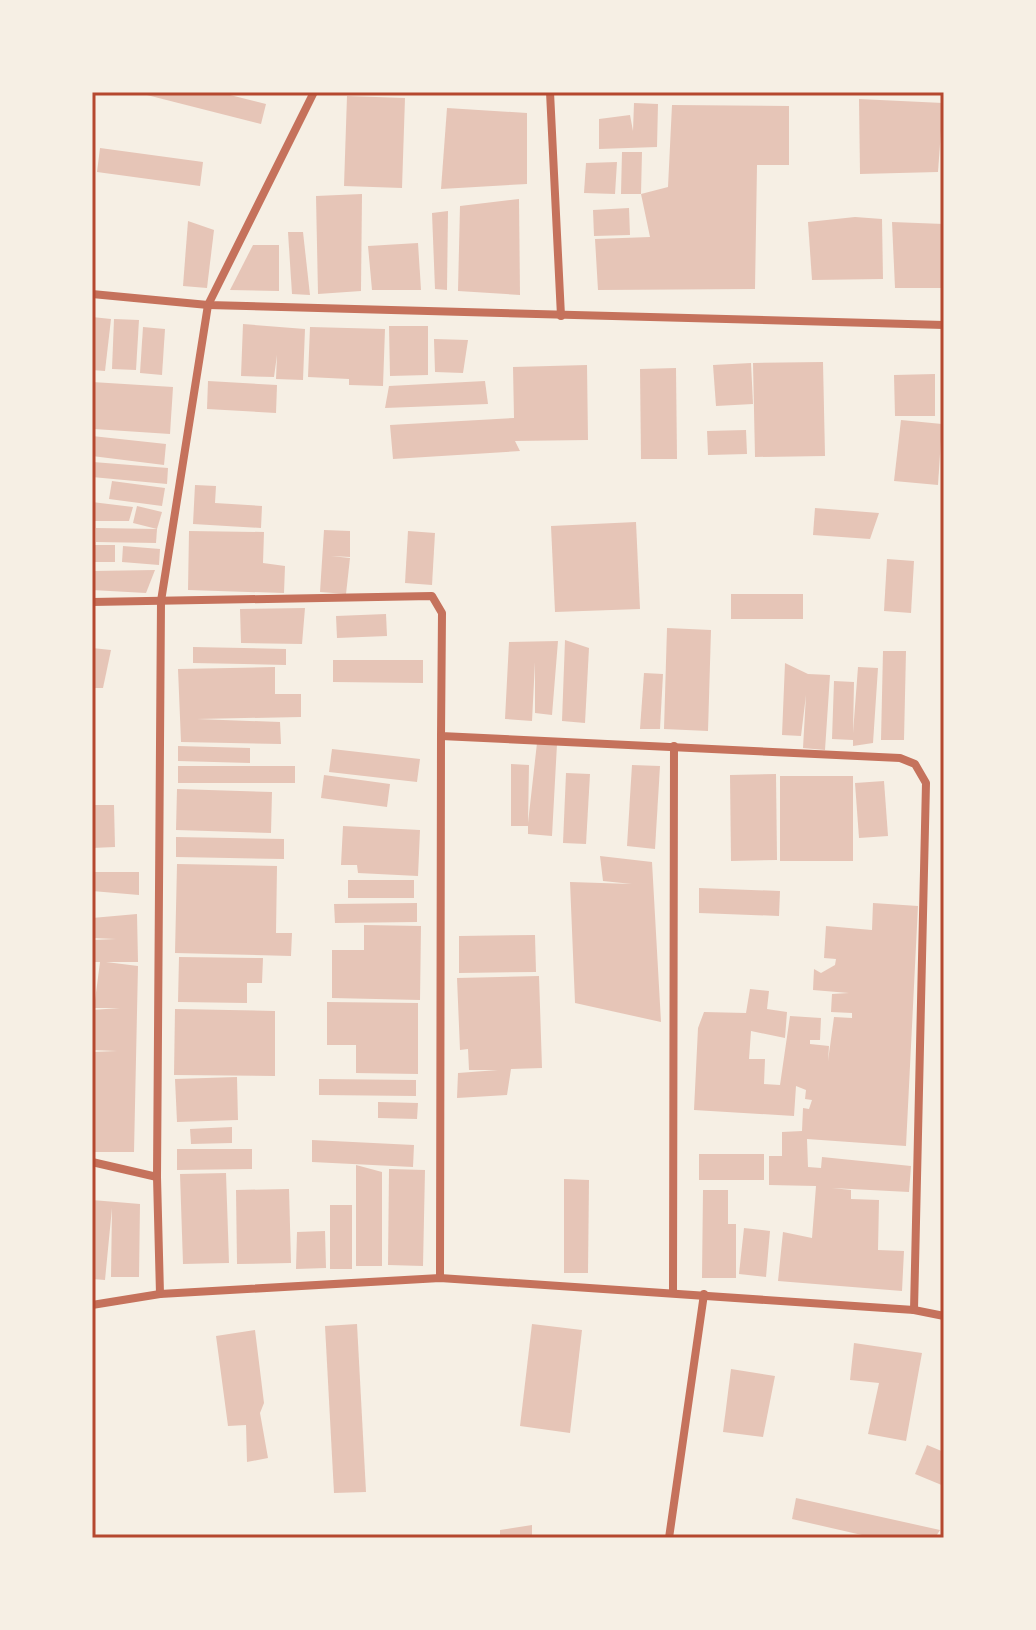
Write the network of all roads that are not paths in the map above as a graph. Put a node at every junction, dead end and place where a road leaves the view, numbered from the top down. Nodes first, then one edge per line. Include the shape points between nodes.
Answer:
1 (314, 92) edge
2 (550, 92) edge
3 (92, 294) edge
4 (208, 305) junction
5 (561, 316) junction
6 (944, 325) edge
7 (161, 601) junction
8 (92, 602) edge
9 (441, 736) junction
10 (674, 746) junction
11 (92, 1162) edge
12 (157, 1177) junction
13 (440, 1278) junction
14 (673, 1292) junction
15 (160, 1294) junction
16 (704, 1294) junction
17 (92, 1305) edge
18 (914, 1310) junction
19 (944, 1316) edge
20 (669, 1538) edge

1 - 4 street
2 - 5 street
3 - 4 street
4 - 5 street
4 - 7 street
5 - 6 street
7 - 8 street
7 - 9 street via 432,596 442,613
7 - 12 street
9 - 10 street
9 - 13 street
10 - 14 street
10 - 18 street via 900,758 915,764 926,783
11 - 12 street
12 - 15 street
13 - 14 street
13 - 15 street
14 - 16 street
15 - 17 street
16 - 18 street
16 - 20 street
18 - 19 street

